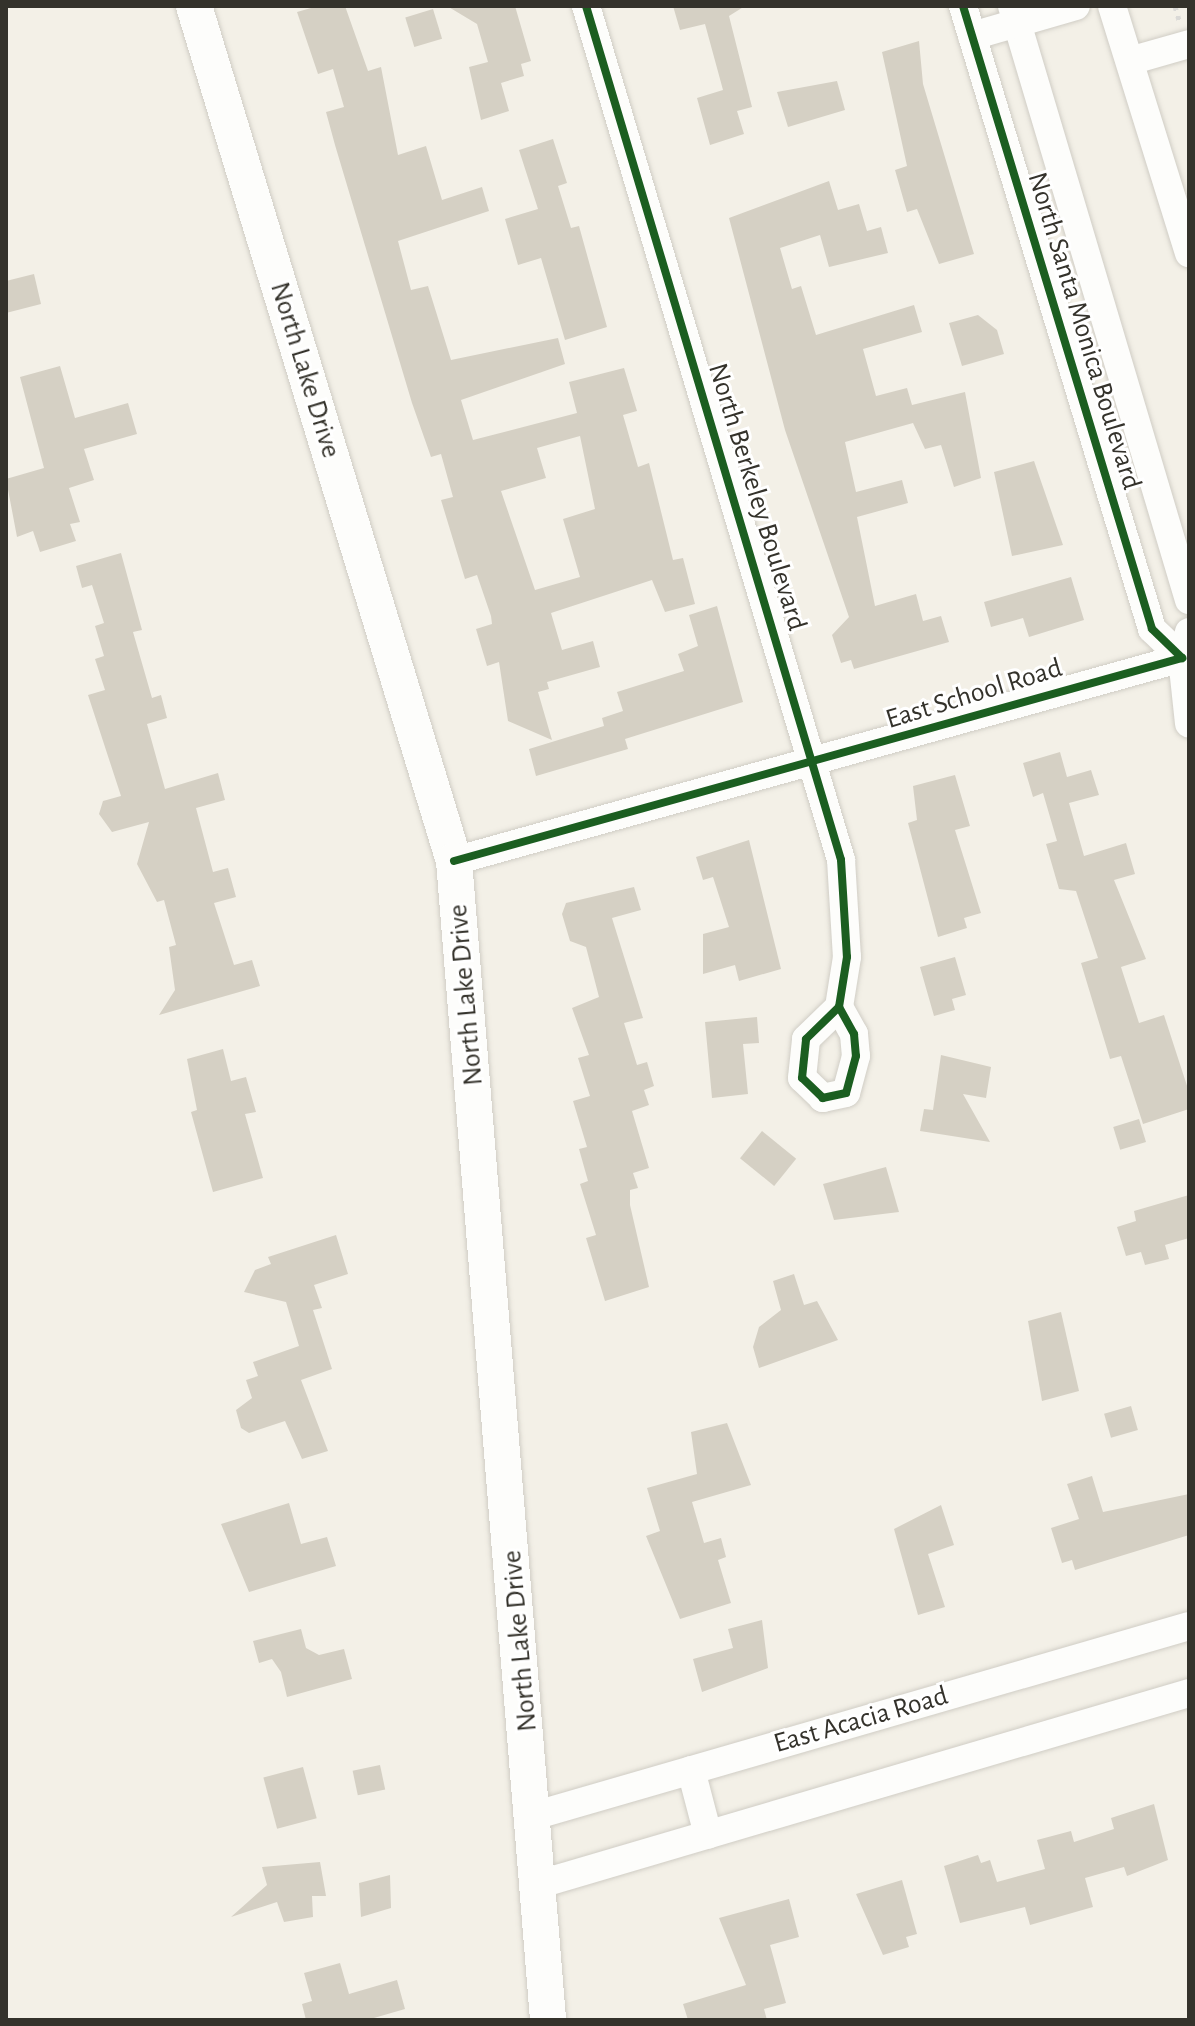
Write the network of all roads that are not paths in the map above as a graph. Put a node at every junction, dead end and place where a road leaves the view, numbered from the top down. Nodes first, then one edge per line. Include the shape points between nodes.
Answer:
1 (194, 6) edge
2 (586, 6) edge
3 (963, 6) edge
4 (1076, 6) edge
5 (1112, 6) edge
6 (1014, 15) edge
7 (972, 36) junction
8 (1189, 44) edge
9 (1133, 60) junction
10 (1189, 253) edge
11 (1189, 600) edge
12 (1185, 645) edge
13 (1189, 724) edge
14 (815, 764) junction
15 (454, 861) junction
16 (839, 1007) dead end
17 (1189, 1626) edge
18 (1189, 1693) edge
19 (691, 1770) junction
20 (533, 1816) junction
21 (708, 1835) junction
22 (540, 1884) junction
23 (548, 2020) edge

1 - 15 main road, North Lake Drive
2 - 14 street, North Berkeley Boulevard
3 - 7 street, North Santa Monica Boulevard
4 - 6 street
5 - 9 street
6 - 7 street
6 - 11 street, North Santa Monica Boulevard
7 - 12 street, North Santa Monica Boulevard via 1152,629
8 - 9 street
9 - 10 street
12 - 13 street
12 - 14 street, East School Road
14 - 15 street, East School Road
14 - 16 street, North Berkeley Boulevard via 841,860 847,957
15 - 20 main road, North Lake Drive
17 - 19 street, East Acacia Road
18 - 21 street
19 - 20 street, East Acacia Road
19 - 21 street
20 - 22 main road, North Lake Drive
21 - 22 street
22 - 23 main road, North Lake Drive

